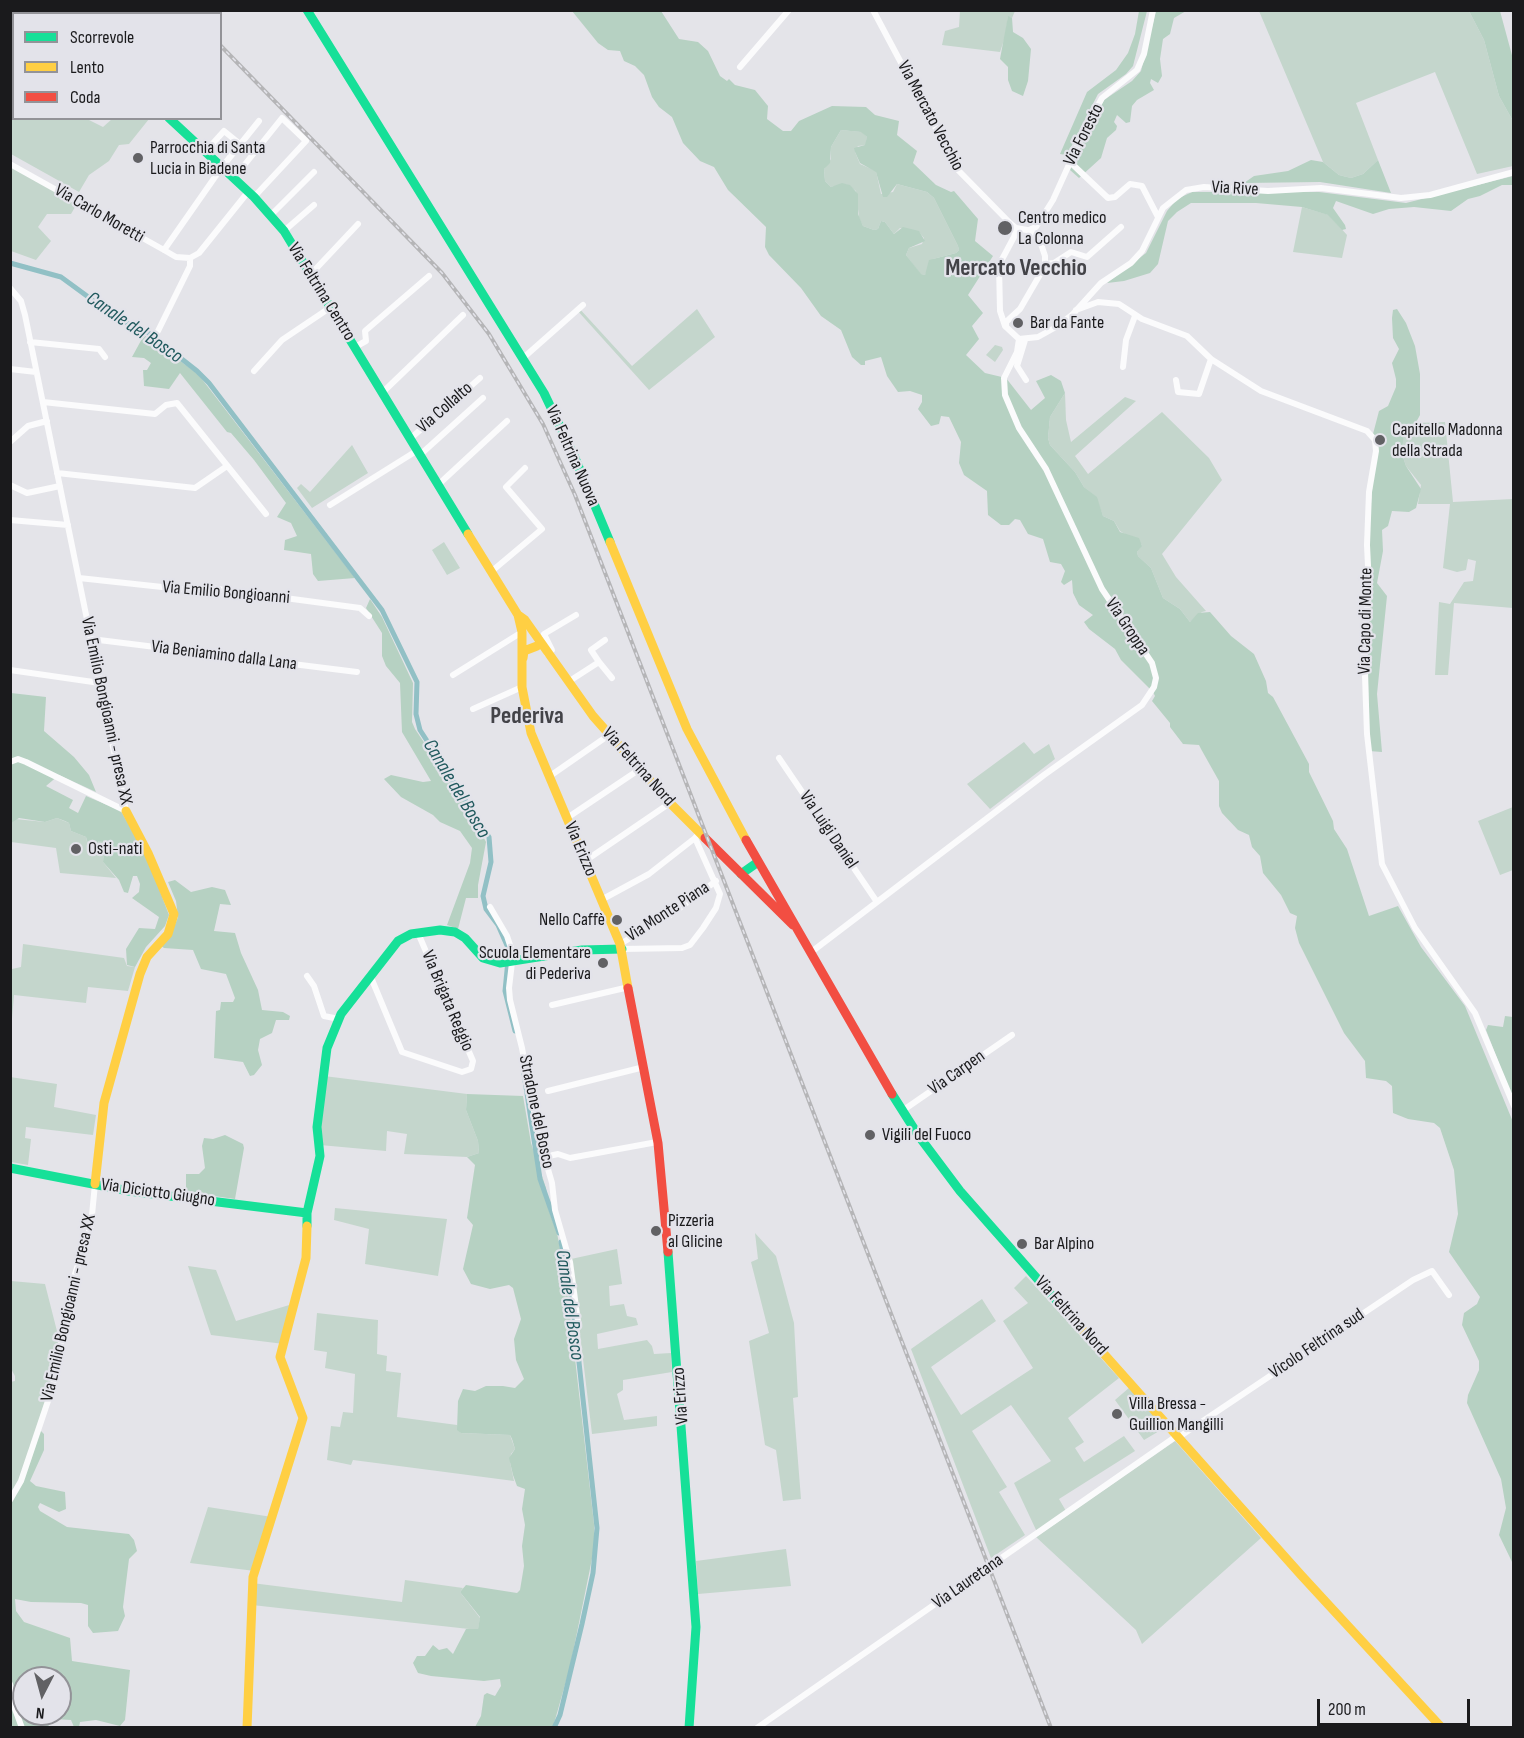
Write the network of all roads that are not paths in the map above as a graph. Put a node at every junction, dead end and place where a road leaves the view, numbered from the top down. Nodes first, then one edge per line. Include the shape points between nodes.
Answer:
1 (307, 10) edge
2 (789, 10) edge
3 (873, 10) edge
4 (1153, 10) edge
5 (740, 67) dead end
6 (171, 120) edge
7 (259, 121) dead end
8 (240, 144) junction
9 (206, 151) junction
10 (1070, 162) junction
11 (10, 164) edge
12 (222, 167) junction
13 (314, 172) dead end
14 (1514, 172) edge
15 (234, 178) junction
16 (251, 194) junction
17 (314, 205) dead end
18 (270, 216) junction
19 (1158, 216) junction
20 (358, 224) dead end
21 (1010, 224) junction
22 (1121, 227) dead end
23 (284, 231) junction
24 (1033, 231) junction
25 (1013, 240) junction
26 (164, 250) junction
27 (190, 258) junction
28 (1045, 264) junction
29 (311, 274) junction
30 (429, 276) dead end
31 (10, 288) edge
32 (583, 305) dead end
33 (331, 307) junction
34 (1076, 310) junction
35 (1001, 313) junction
36 (464, 315) dead end
37 (1012, 316) junction
38 (1136, 316) junction
39 (1006, 327) junction
40 (159, 331) dead end
41 (1022, 339) junction
42 (30, 342) junction
43 (355, 347) junction
44 (105, 357) dead end
45 (522, 359) junction
46 (1211, 359) junction
47 (1123, 367) dead end
48 (10, 369) edge
49 (254, 371) dead end
50 (36, 372) junction
51 (480, 378) dead end
52 (1026, 380) dead end
53 (1176, 380) dead end
54 (383, 392) junction
55 (483, 398) dead end
56 (43, 402) junction
57 (47, 421) junction
58 (507, 421) dead end
59 (411, 438) junction
60 (10, 442) edge
61 (419, 452) junction
62 (227, 466) junction
63 (525, 468) dead end
64 (57, 473) junction
65 (439, 484) junction
66 (10, 485) edge
67 (60, 486) junction
68 (330, 505) dead end
69 (266, 514) dead end
70 (10, 520) edge
71 (68, 525) junction
72 (492, 571) junction
73 (79, 578) junction
74 (518, 615) junction
75 (576, 615) dead end
76 (369, 616) dead end
77 (533, 632) junction
78 (522, 634) junction
79 (92, 639) junction
80 (605, 640) dead end
81 (543, 650) junction
82 (599, 662) junction
83 (522, 663) junction
84 (10, 670) edge
85 (357, 672) dead end
86 (453, 675) dead end
87 (612, 678) dead end
88 (568, 682) junction
89 (100, 683) junction
90 (522, 687) junction
91 (473, 709) dead end
92 (609, 735) junction
93 (779, 758) dead end
94 (10, 762) edge
95 (640, 769) junction
96 (550, 776) junction
97 (670, 803) junction
98 (126, 811) junction
99 (567, 818) junction
100 (697, 835) junction
101 (585, 861) junction
102 (758, 862) junction
103 (741, 874) junction
104 (716, 881) junction
105 (602, 900) junction
106 (877, 902) junction
107 (490, 907) dead end
108 (794, 926) junction
109 (418, 933) junction
110 (621, 946) junction
111 (810, 953) junction
112 (510, 963) junction
113 (369, 974) junction
114 (307, 976) dead end
115 (629, 987) junction
116 (552, 1005) dead end
117 (339, 1019) junction
118 (1012, 1035) dead end
119 (644, 1067) junction
120 (548, 1091) dead end
121 (1514, 1107) edge
122 (902, 1111) junction
123 (657, 1142) junction
124 (544, 1157) junction
125 (10, 1168) edge
126 (95, 1184) junction
127 (307, 1213) junction
128 (1449, 1295) dead end
129 (579, 1322) dead end
130 (1178, 1436) junction
131 (10, 1500) edge
132 (10, 1684) edge
133 (22, 1728) edge
134 (248, 1728) edge
135 (689, 1728) edge
136 (757, 1728) edge
137 (1443, 1728) edge

1 - 45 main road, Via Feltrina Nuova
2 - 5 street
3 - 21 street, Via Mercato Vecchio via 958,170
4 - 10 street, Via Foresto via 1137,70 1102,99
6 - 9 main road, Via Feltrina Centro
7 - 8 street
8 - 9 street via 224,131
8 - 12 street
9 - 12 main road, Via Feltrina Centro
10 - 19 street via 1108,198 1130,184 1142,186
10 - 24 street, Via Foresto
11 - 26 street, Via Carlo Moretti
12 - 15 main road, Via Feltrina Centro
12 - 26 street
13 - 18 street
14 - 19 street, Via Rive via 1438,193 1401,198 1321,188 1261,191 1195,187 1171,200
15 - 16 main road, Via Feltrina Centro
15 - 16 street via 282,118 306,141
16 - 18 main road, Via Feltrina Centro
16 - 27 street
17 - 23 street
18 - 23 main road, Via Feltrina Centro
19 - 34 street, Via Rive via 1142,251 1101,283
20 - 29 street
21 - 24 street, Via Mercato Vecchio
21 - 25 street via 1015,231
22 - 28 street via 1087,257 1070,253 1054,264
23 - 29 main road, Via Feltrina Centro
24 - 25 street
24 - 28 street
25 - 35 street via 999,265
26 - 27 street, Via Carlo Moretti
27 - 40 street via 190,266
28 - 37 street via 1036,285
29 - 33 main road, Via Feltrina Centro
30 - 43 street via 365,331 366,341
31 - 42 street, Via Emilio Bongioanni - presa XX via 21,301
32 - 45 street
33 - 43 main road, Via Feltrina Centro
33 - 49 street via 282,340
34 - 38 street, Via Capo di Monte via 1098,302 1113,302
34 - 41 street, Via Rive via 1051,330
35 - 37 street
35 - 39 street
36 - 54 street
37 - 39 street
38 - 46 street, Via Capo di Monte via 1187,336
38 - 47 street via 1126,340
39 - 41 street
41 - 52 street via 1017,366
41 - 106 street, Via Groppa via 1004,378 1011,412 1046,469 1106,597 1152,663 1154,687 1142,705
42 - 44 street via 99,349
42 - 50 street, Via Emilio Bongioanni - presa XX
43 - 54 main road, Via Feltrina Centro
45 - 102 main road, Via Feltrina Nuova via 544,393 575,458 687,729
46 - 53 street via 1199,394 1178,392
46 - 121 street, Via Capo di Monte via 1262,391 1367,431 1375,440 1377,451 1369,492 1369,587 1364,647 1367,734 1382,864 1415,928 1475,1013
48 - 50 street
50 - 56 street, Via Emilio Bongioanni - presa XX
51 - 59 street, Via Collalto
54 - 59 main road, Via Feltrina Nord
55 - 61 street
56 - 57 street, Via Emilio Bongioanni - presa XX
56 - 62 street via 155,414 166,405 177,404
57 - 60 street via 28,426
57 - 64 street, Via Emilio Bongioanni - presa XX
58 - 65 street
59 - 61 main road, Via Feltrina Nord
61 - 65 main road, Via Feltrina Nord
61 - 68 street
62 - 64 street via 195,488
62 - 69 street
63 - 72 street via 506,487 542,529
64 - 67 street, Via Emilio Bongioanni - presa XX
65 - 72 main road, Via Feltrina Nord
66 - 67 street via 27,493
67 - 71 street, Via Emilio Bongioanni - presa XX
70 - 71 street
71 - 73 street, Via Emilio Bongioanni - presa XX
72 - 74 main road, Via Feltrina Nord
73 - 76 street, Via Emilio Bongioanni via 190,590 210,588 360,608
73 - 79 street, Via Emilio Bongioanni - presa XX
74 - 77 main road, Via Feltrina Nord
74 - 78 main road
75 - 81 street via 544,634 552,650
77 - 78 main road
77 - 81 main road, Via Feltrina Nord
78 - 81 main road, Via Feltrina Nord
78 - 83 main road, Via Erizzo
78 - 86 street
79 - 85 street, Via Beniamino dalla Lana
79 - 89 street, Via Emilio Bongioanni - presa XX
80 - 82 street via 591,650
81 - 83 main road via 524,651
81 - 88 main road, Via Feltrina Nord
82 - 87 street
82 - 88 street
83 - 90 main road, Via Erizzo
84 - 89 street
88 - 92 main road, Via Feltrina Nord
89 - 98 street, Via Emilio Bongioanni - presa XX
90 - 91 street
90 - 96 main road, Via Erizzo via 531,732
92 - 95 main road, Via Feltrina Nord
92 - 96 street
93 - 106 street, Via Luigi Daniel
94 - 98 street via 26,762
95 - 97 main road, Via Feltrina Nord
95 - 99 street
96 - 99 main road, Via Erizzo
97 - 100 main road, Via Feltrina Nord
97 - 101 street
98 - 126 main road, Via Emilio Bongioanni - presa XX via 174,914 168,934 147,957 140,974 104,1103
99 - 101 main road, Via Erizzo
100 - 103 main road, Via Feltrina Nord
100 - 104 street
100 - 105 street via 649,874
101 - 105 main road, Via Erizzo
102 - 103 main road
102 - 108 main road, Via Feltrina Nuova
103 - 108 main road, Via Feltrina Nord
104 - 110 street, Via Monte Piana
104 - 110 street via 720,894 716,908 690,945 674,950
105 - 110 main road, Via Erizzo
106 - 111 street, Via Groppa
107 - 112 street, Stradone del Bosco via 507,936
108 - 111 main road, Via Feltrina Nord
109 - 112 main road via 455,932 483,958
109 - 113 main road via 398,941
109 - 113 street, Via Brigata Reggio via 473,1061 471,1069 462,1071 402,1052
110 - 112 main road
110 - 115 main road, Via Erizzo
111 - 122 main road, Via Feltrina Nord
112 - 124 street, Stradone del Bosco via 510,1000
113 - 117 main road
114 - 117 street via 324,1016
115 - 116 street
115 - 119 main road, Via Erizzo
117 - 127 main road via 324,1065 317,1126 320,1156
118 - 122 street, Via Carpen
119 - 120 street
119 - 123 main road, Via Erizzo
122 - 130 main road, Via Feltrina Nord via 960,1191
123 - 124 street via 570,1158 558,1154
123 - 135 main road, Via Erizzo via 674,1299 696,1627
124 - 129 street, Stradone del Bosco via 570,1262
125 - 126 main road, Via Diciotto Giugno
126 - 127 main road, Via Diciotto Giugno
126 - 131 street, Via Emilio Bongioanni - presa XX via 91,1225 74,1277 52,1389 21,1481
127 - 134 main road via 306,1258 280,1357 303,1418 253,1577
128 - 130 street, Vicolo Feltrina sud via 1432,1271 1413,1280
130 - 136 street, Via Lauretana
130 - 137 main road, Via Feltrina Nord
132 - 133 street

